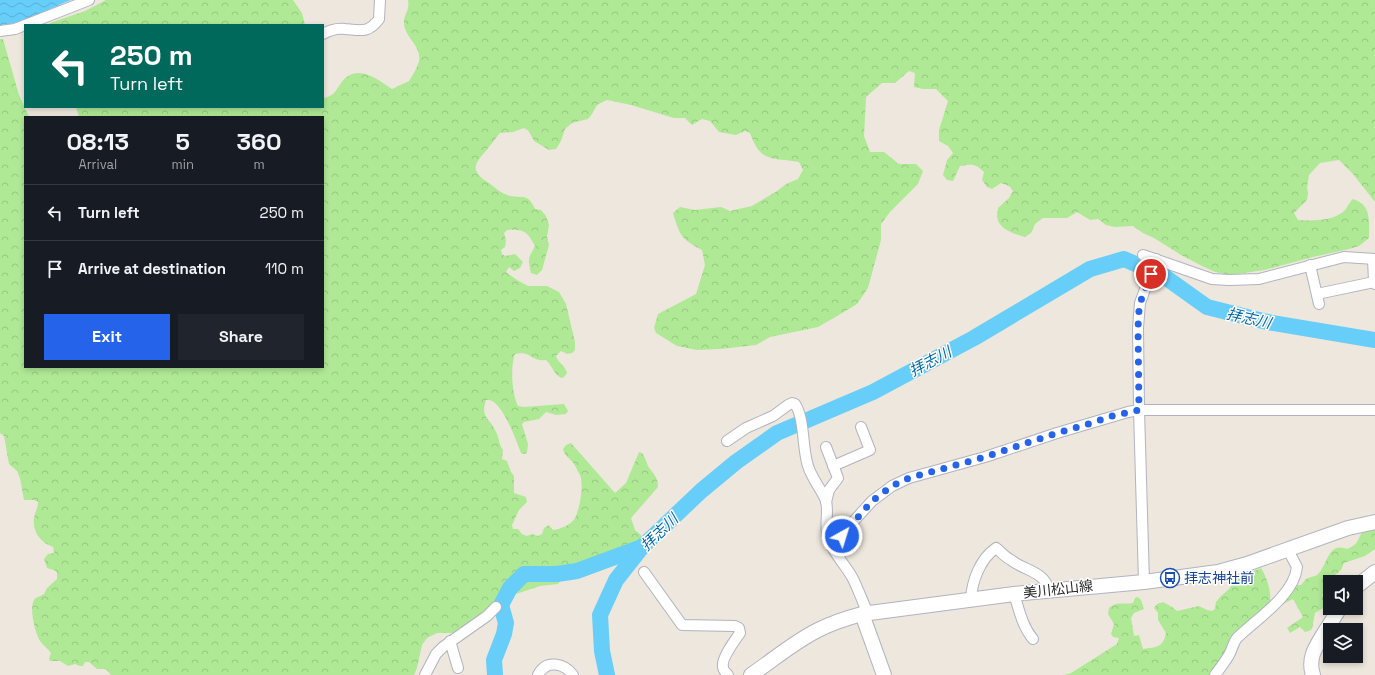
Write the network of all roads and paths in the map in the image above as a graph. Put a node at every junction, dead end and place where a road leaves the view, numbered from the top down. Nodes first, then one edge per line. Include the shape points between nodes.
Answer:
1 (88, 0) edge
2 (380, 0) edge
3 (28, 24) edge
4 (24, 25) edge
5 (0, 31) edge
6 (324, 34) edge
7 (1143, 255) dead end
8 (1374, 259) edge
9 (1156, 260) junction
10 (1310, 265) junction
11 (1374, 283) edge
12 (1139, 410) junction
13 (1375, 410) edge
14 (865, 431) dead end
15 (727, 440) dead end
16 (826, 447) dead end
17 (833, 466) junction
18 (826, 502) junction
19 (1375, 522) edge
20 (833, 548) junction
21 (1288, 550) junction
22 (644, 572) dead end
23 (1375, 572) edge
24 (1363, 581) edge
25 (1144, 582) junction
26 (1049, 590) junction
27 (1014, 594) junction
28 (971, 599) junction
29 (496, 607) dead end
30 (865, 613) junction
31 (1336, 615) edge
32 (1032, 639) dead end
33 (450, 641) junction
34 (458, 668) dead end
35 (425, 675) edge
36 (538, 675) edge
37 (573, 675) edge
38 (728, 675) edge
39 (750, 675) edge
40 (884, 675) edge
41 (1215, 675) edge
42 (1313, 675) edge

1 - 3 street
2 - 6 street via 379,19 369,29 344,28
4 - 5 street
7 - 9 street
8 - 10 street via 1344,257
8 - 11 street
9 - 10 street via 1212,279 1259,279
9 - 12 street via 1140,303
10 - 11 street via 1318,299
12 - 13 street
12 - 20 street via 909,478 892,486 872,501
12 - 25 street
14 - 17 street via 870,450
15 - 18 street via 795,404 800,416 808,466
16 - 17 street
17 - 18 street via 838,478 829,490
18 - 20 street via 826,529
19 - 21 main road, 美川松山線 via 1348,528
20 - 30 street via 852,577
21 - 25 main road, 美川松山線 via 1218,572
21 - 41 street via 1297,567 1294,578 1276,604 1236,640
22 - 38 street via 682,625 739,628 740,633 723,662 723,668
23 - 24 main road
25 - 26 main road, 美川松山線
26 - 27 main road, 美川松山線
26 - 28 street via 1043,578 1011,561 996,548 979,568
27 - 28 main road, 美川松山線
27 - 32 street via 1022,622
28 - 30 main road, 美川松山線
29 - 33 street
30 - 39 main road, 美川松山線 via 845,618 818,630
30 - 40 main road
31 - 42 main road via 1314,650
33 - 34 street
33 - 35 street via 436,654
36 - 37 street via 551,664 557,664

